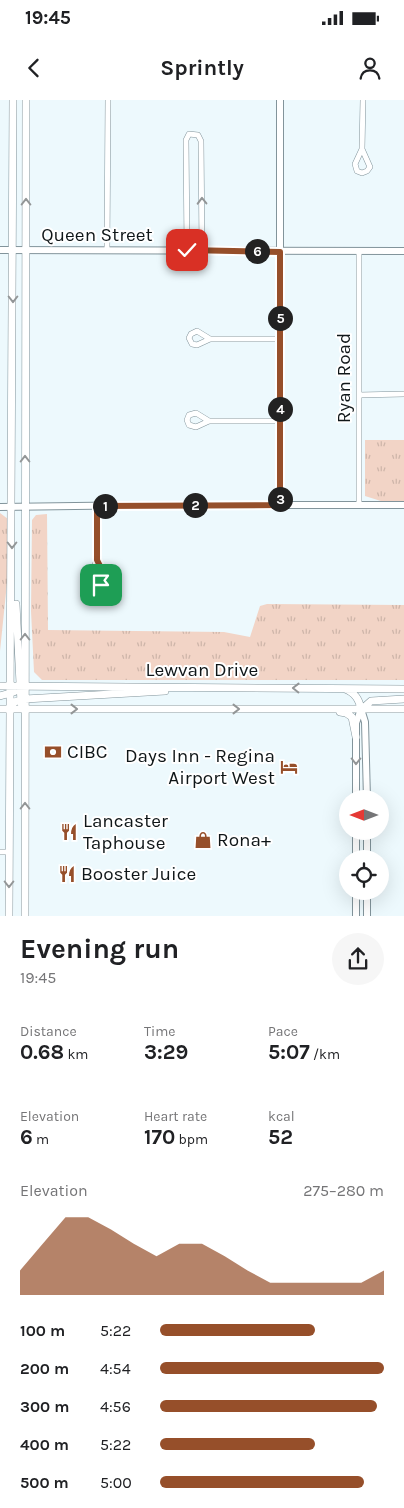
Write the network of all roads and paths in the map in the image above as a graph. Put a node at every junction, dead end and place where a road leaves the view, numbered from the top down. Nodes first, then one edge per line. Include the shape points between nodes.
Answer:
1 (13, 100) edge
2 (26, 100) edge
3 (108, 100) edge
4 (280, 100) edge
5 (363, 100) edge
6 (362, 149) dead end
7 (0, 250) edge
8 (13, 250) junction
9 (26, 250) junction
10 (107, 250) junction
11 (187, 250) junction
12 (202, 250) junction
13 (359, 251) junction
14 (404, 251) edge
15 (280, 252) junction
16 (210, 339) dead end
17 (280, 339) junction
18 (404, 394) edge
19 (359, 395) junction
20 (209, 421) dead end
21 (280, 421) junction
22 (280, 505) junction
23 (359, 505) junction
24 (404, 505) edge
25 (97, 506) junction
26 (0, 507) edge
27 (12, 508) junction
28 (26, 508) junction
29 (97, 560) junction
30 (12, 583) junction
31 (0, 686) edge
32 (10, 686) junction
33 (238, 686) junction
34 (22, 687) junction
35 (345, 689) junction
36 (404, 689) edge
37 (10, 694) junction
38 (0, 696) edge
39 (404, 699) edge
40 (23, 700) junction
41 (0, 709) edge
42 (10, 709) junction
43 (25, 709) junction
44 (289, 709) junction
45 (361, 709) junction
46 (404, 709) edge
47 (356, 737) junction
48 (356, 790) edge
49 (367, 790) edge
50 (0, 852) edge
51 (10, 852) junction
52 (356, 900) edge
53 (367, 900) edge
54 (10, 916) edge
55 (25, 916) edge
56 (356, 916) edge
57 (367, 916) edge

1 - 8 main road
9 -> 2 main road
3 - 10 street
4 - 15 street
5 - 6 street
7 - 8 street, Queen Street
8 - 9 street, Queen Street
8 -> 27 main road
9 - 10 street, Queen Street
28 -> 9 main road
10 - 11 street, Queen Street
11 - 12 street, Queen Street
12 -> 11 street via 201,141 198,135 190,134 186,140
12 - 15 street, Queen Street
13 - 14 street, Queen Street
13 - 15 street, Queen Street
13 - 19 street, Ryan Road
15 - 17 street
16 - 17 street
17 - 21 street
18 - 19 street
19 - 23 street, Ryan Road
20 - 21 street
21 - 22 street
22 - 23 street
22 - 25 street
23 - 24 street
25 - 28 street
25 - 29 street
26 - 27 street
27 - 28 street
27 -> 30 main road
34 -> 28 main road
29 - 29 street via 88,579 96,586 105,581
30 - 32 main road
30 - 34 main road
31 - 32 main road, Lewvan Drive
32 - 34 main road, Lewvan Drive
32 - 37 main road
33 - 34 main road, Lewvan Drive
35 -> 33 main road, Lewvan Drive
33 - 40 main road
34 - 37 main road
34 - 40 main road
35 - 36 main road, Lewvan Drive
35 - 45 main road via 352,692
37 - 38 main road
37 - 42 main road
39 - 45 main road via 371,701
40 - 42 main road via 12,704
40 - 43 main road
41 - 42 main road, Lewvan Drive
42 - 43 main road, Lewvan Drive
42 - 51 main road
43 -> 44 main road, Lewvan Drive
55 -> 43 main road
44 - 45 main road, Lewvan Drive
44 - 47 main road via 346,713 352,718
45 - 46 main road, Lewvan Drive
45 - 47 street
45 - 49 street via 366,722
47 -> 48 street
50 - 51 street
51 -> 54 main road
52 - 56 street
53 - 57 street

